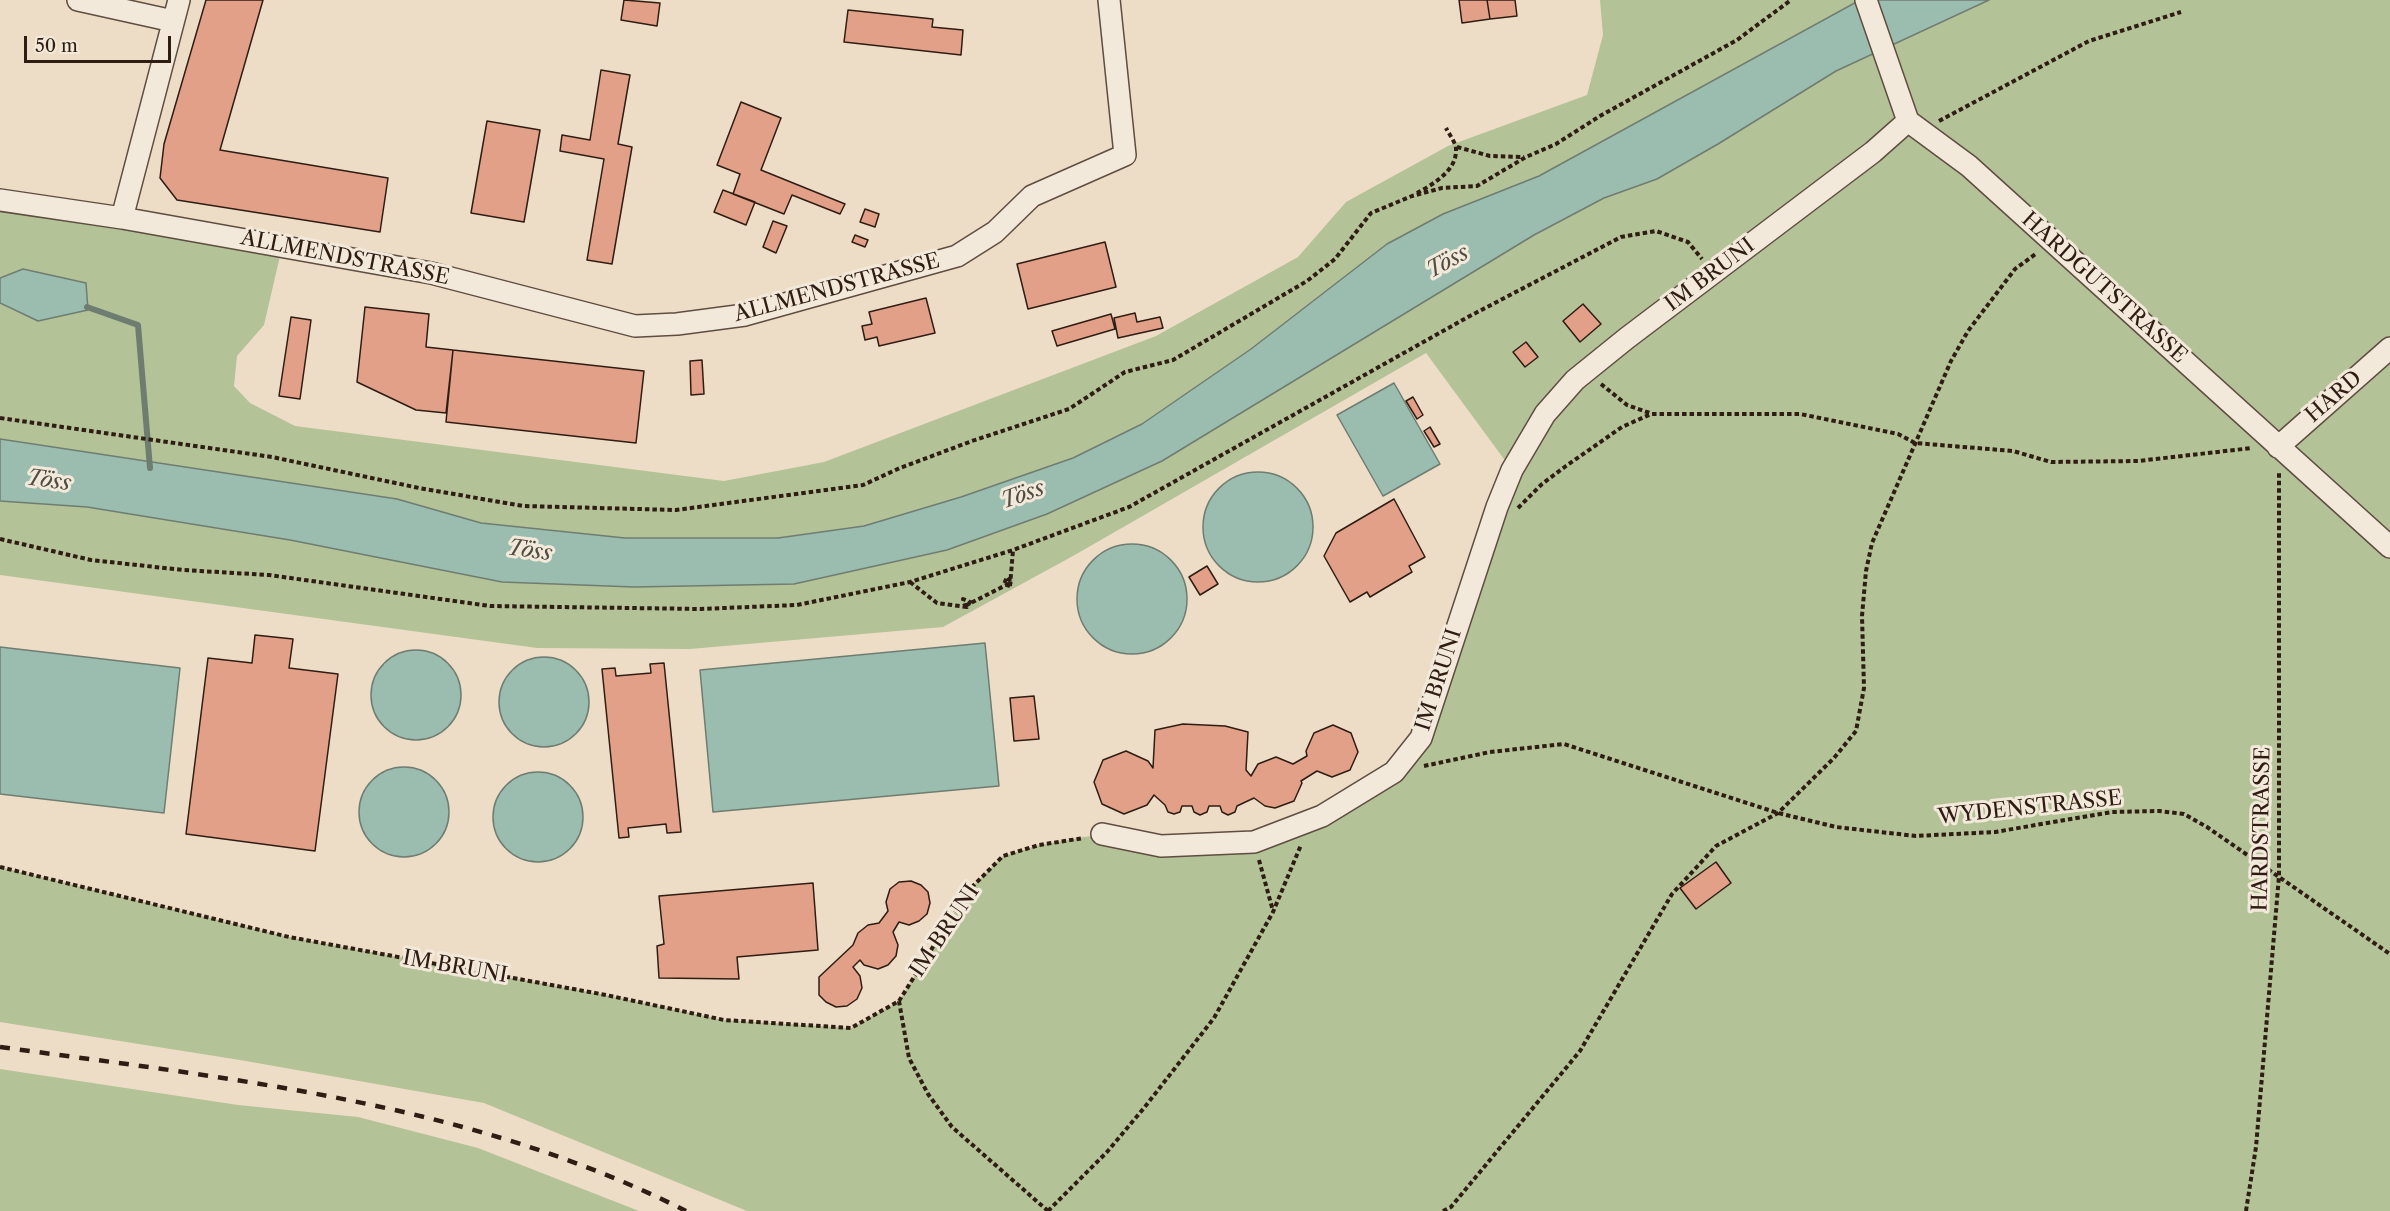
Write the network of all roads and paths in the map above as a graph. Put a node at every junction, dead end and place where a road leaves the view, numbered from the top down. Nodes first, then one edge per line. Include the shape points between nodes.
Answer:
1 (78, 0) edge
2 (179, 0) edge
3 (1109, 0) edge
4 (1791, 0) edge
5 (1866, 0) edge
6 (2181, 12) dead end
7 (173, 21) junction
8 (1916, 126) junction
9 (1446, 128) dead end
10 (1457, 147) junction
11 (1526, 157) junction
12 (1412, 196) junction
13 (0, 200) edge
14 (122, 218) junction
15 (2053, 242) junction
16 (1714, 273) junction
17 (2390, 348) edge
18 (1587, 370) junction
19 (1651, 414) junction
20 (0, 418) edge
21 (1915, 443) junction
22 (2275, 443) junction
23 (1497, 507) junction
24 (0, 539) edge
25 (2390, 547) edge
26 (1013, 550) junction
27 (910, 582) junction
28 (1394, 772) junction
29 (1778, 813) junction
30 (1102, 834) joint
31 (1254, 842) junction
32 (1302, 843) dead end
33 (0, 867) edge
34 (2279, 876) junction
35 (1273, 912) junction
36 (2390, 954) edge
37 (899, 1001) junction
38 (1048, 1211) edge
39 (1443, 1211) edge
40 (2246, 1211) edge

1 - 7 street
2 - 7 street
3 - 14 street, ALLMENDSTRASSE via 1125,155 1032,196 995,232 957,256 745,315 634,326 422,271
4 - 11 path via 1737,40 1556,144
5 - 8 street via 1897,93
6 - 8 path via 2089,41 1941,119
7 - 14 street
8 - 15 street, HARDGUTSTRASSE via 1969,166
8 - 16 street, IM BRUNI via 1873,152
9 - 10 path
10 - 11 path via 1490,156
10 - 12 path via 1454,163 1435,183
11 - 12 path via 1477,186 1442,188
12 - 20 path via 1371,213 1335,259 1307,281 1173,360 1125,372 1069,410 972,441 863,485 676,510 523,506 272,457
13 - 14 street, ALLMENDSTRASSE
15 - 21 path via 2015,269 1968,331
15 - 22 street, HARDGUTSTRASSE
16 - 18 street, IM BRUNI
16 - 26 path via 1688,242 1656,231 1621,237 1468,317 1129,507
17 - 22 street, HARD
18 - 19 path via 1627,405
18 - 23 street, IM BRUNI via 1545,414 1512,470
19 - 21 path via 1800,414 1899,434
19 - 23 path via 1622,427 1566,466 1519,508
21 - 22 path via 2013,451 2050,462 2138,461
21 - 29 path via 1872,543 1862,616 1864,688 1856,731
22 - 25 street, HARDGUTSTRASSE
22 - 34 path, HARDSTRASSE
23 - 28 street, IM BRUNI via 1421,738
24 - 27 path via 91,560 269,575 490,606 701,609 797,605
26 - 27 path
26 - 27 path, bridge via 1012,568 1011,577 1010,586 1004,584 1007,578 1012,582 965,606 963,599 970,602 967,607 937,603
28 - 29 path, WYDENSTRASSE via 1490,752 1564,744
28 - 31 street, IM BRUNI via 1322,816
29 - 34 path, WYDENSTRASSE via 1836,827 1916,836 1995,832 2112,812 2184,814
29 - 39 path via 1716,846 1671,894 1580,1051 1451,1207
30 - 31 street, IM BRUNI via 1161,846
30 - 37 path, IM BRUNI via 1003,856 968,891
31 - 35 path
32 - 35 path
33 - 37 path, IM BRUNI via 289,937 724,1020 851,1028
34 - 36 path, WYDENSTRASSE
34 - 40 path, HARDSTRASSE via 2256,1147
35 - 38 path via 1214,1018 1114,1143
37 - 38 path via 909,1058 928,1094 952,1127

